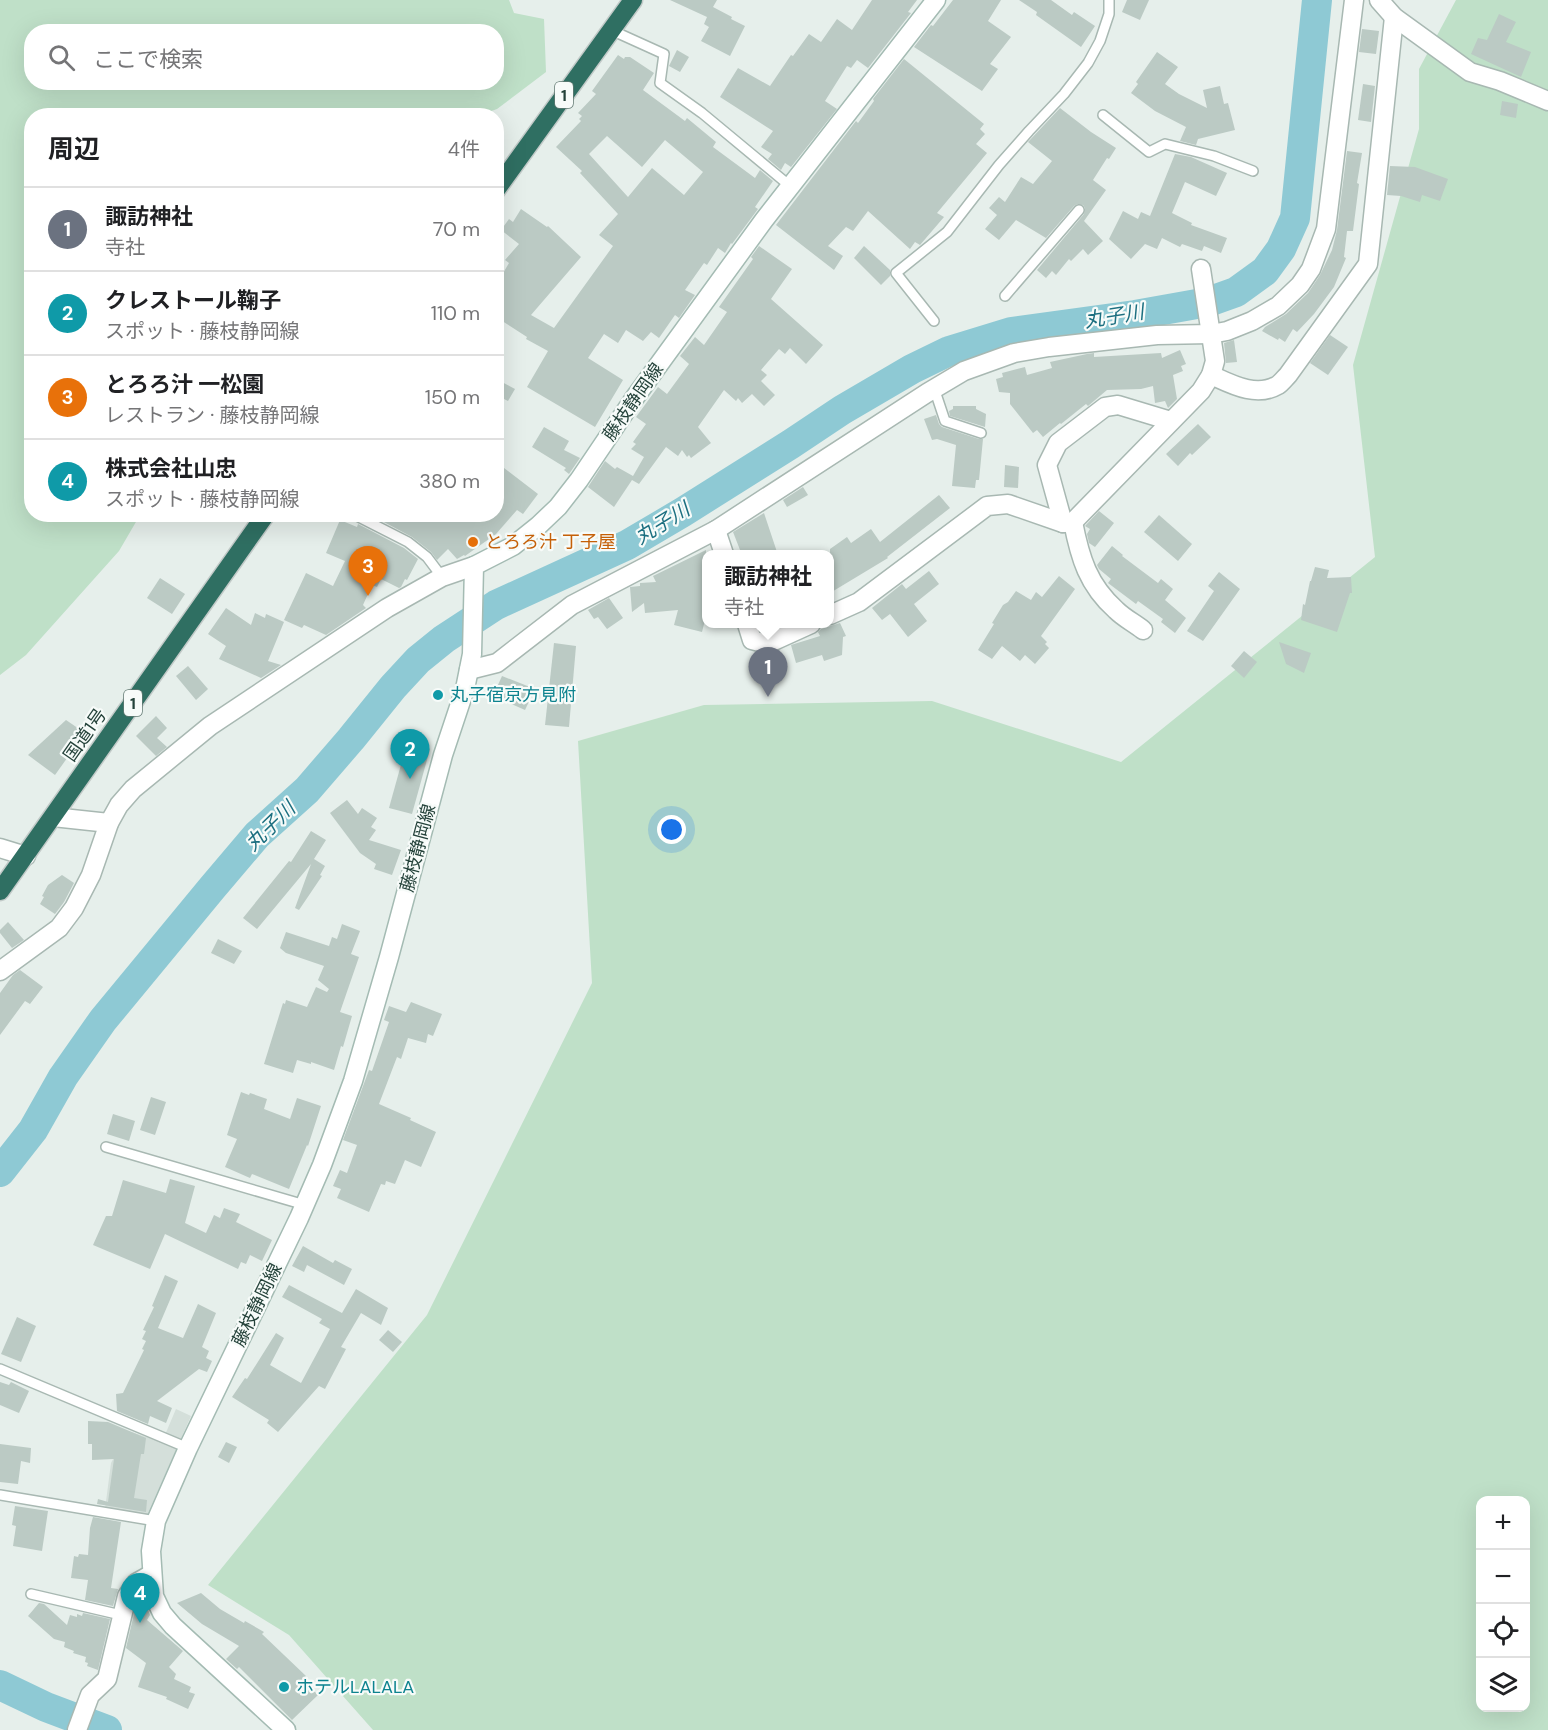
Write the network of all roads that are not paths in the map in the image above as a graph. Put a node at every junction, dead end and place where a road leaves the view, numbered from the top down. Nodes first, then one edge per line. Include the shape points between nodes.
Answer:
1 (633, 0) edge
2 (936, 0) edge
3 (1109, 0) edge
4 (1354, 0) edge
5 (1379, 0) edge
6 (1394, 17) junction
7 (611, 30) junction
8 (1548, 101) edge
9 (1103, 115) dead end
10 (1253, 171) dead end
11 (504, 179) edge
12 (790, 186) junction
13 (1079, 210) dead end
14 (1203, 274) dead end
15 (1005, 296) dead end
16 (934, 321) dead end
17 (1211, 332) junction
18 (1211, 375) junction
19 (934, 388) junction
20 (1171, 421) junction
21 (981, 433) dead end
22 (260, 522) edge
23 (369, 522) edge
24 (1068, 523) junction
25 (716, 530) junction
26 (722, 550) edge
27 (474, 566) junction
28 (442, 578) junction
29 (834, 613) edge
30 (748, 628) edge
31 (802, 628) edge
32 (1143, 630) dead end
33 (471, 662) junction
34 (53, 817) junction
35 (109, 823) junction
36 (0, 848) edge
37 (26, 856) junction
38 (0, 891) edge
39 (0, 971) edge
40 (106, 1147) dead end
41 (305, 1205) junction
42 (0, 1369) edge
43 (188, 1448) junction
44 (0, 1495) edge
45 (156, 1521) junction
46 (152, 1574) junction
47 (31, 1594) dead end
48 (121, 1615) junction
49 (77, 1730) edge
50 (286, 1730) edge

1 - 7 highway, 1
2 - 12 street, 藤枝静岡線
3 - 16 lane via 1109,14 1100,41 1064,94 999,165 947,232 896,273
4 - 17 street via 1326,230 1311,269 1278,306 1227,331
5 - 6 street
6 - 8 street via 1470,72
6 - 18 street via 1368,264 1278,385 1261,390 1241,388
7 - 11 highway, 1
7 - 12 lane via 664,54 660,83
9 - 10 lane via 1149,152 1165,144
12 - 27 street, 藤枝静岡線 via 558,507 513,546
13 - 15 lane
14 - 17 street
17 - 18 street via 1215,361
17 - 19 street via 1014,353 964,371
18 - 20 street
19 - 21 lane via 945,421
19 - 25 street
20 - 24 street
20 - 24 street via 1118,405 1105,407 1058,443 1047,465
22 - 34 highway, 国道1号 / 1
23 - 28 lane via 408,542 427,557
24 - 29 street via 1008,504 987,506 859,602
24 - 32 street via 1092,582 1115,610
25 - 26 street
25 - 33 street via 572,605 497,663
27 - 28 street
27 - 33 street, 藤枝静岡線
28 - 35 street via 387,608 210,726 133,789
30 - 31 street via 752,640 767,644
33 - 41 street, 藤枝静岡線 via 353,1081
34 - 35 street
34 - 37 highway, 国道1号 / 1
35 - 39 street via 91,875 74,908 58,928
36 - 37 street
37 - 38 highway, 国道1号 / 1
40 - 41 lane
41 - 43 street, 藤枝静岡線
42 - 43 lane
43 - 45 street, 藤枝静岡線
44 - 45 lane
45 - 46 street, 藤枝静岡線
46 - 48 street via 136,1583
46 - 50 street, 藤枝静岡線 via 154,1596 173,1626
47 - 48 lane
48 - 49 street via 107,1679 90,1695

